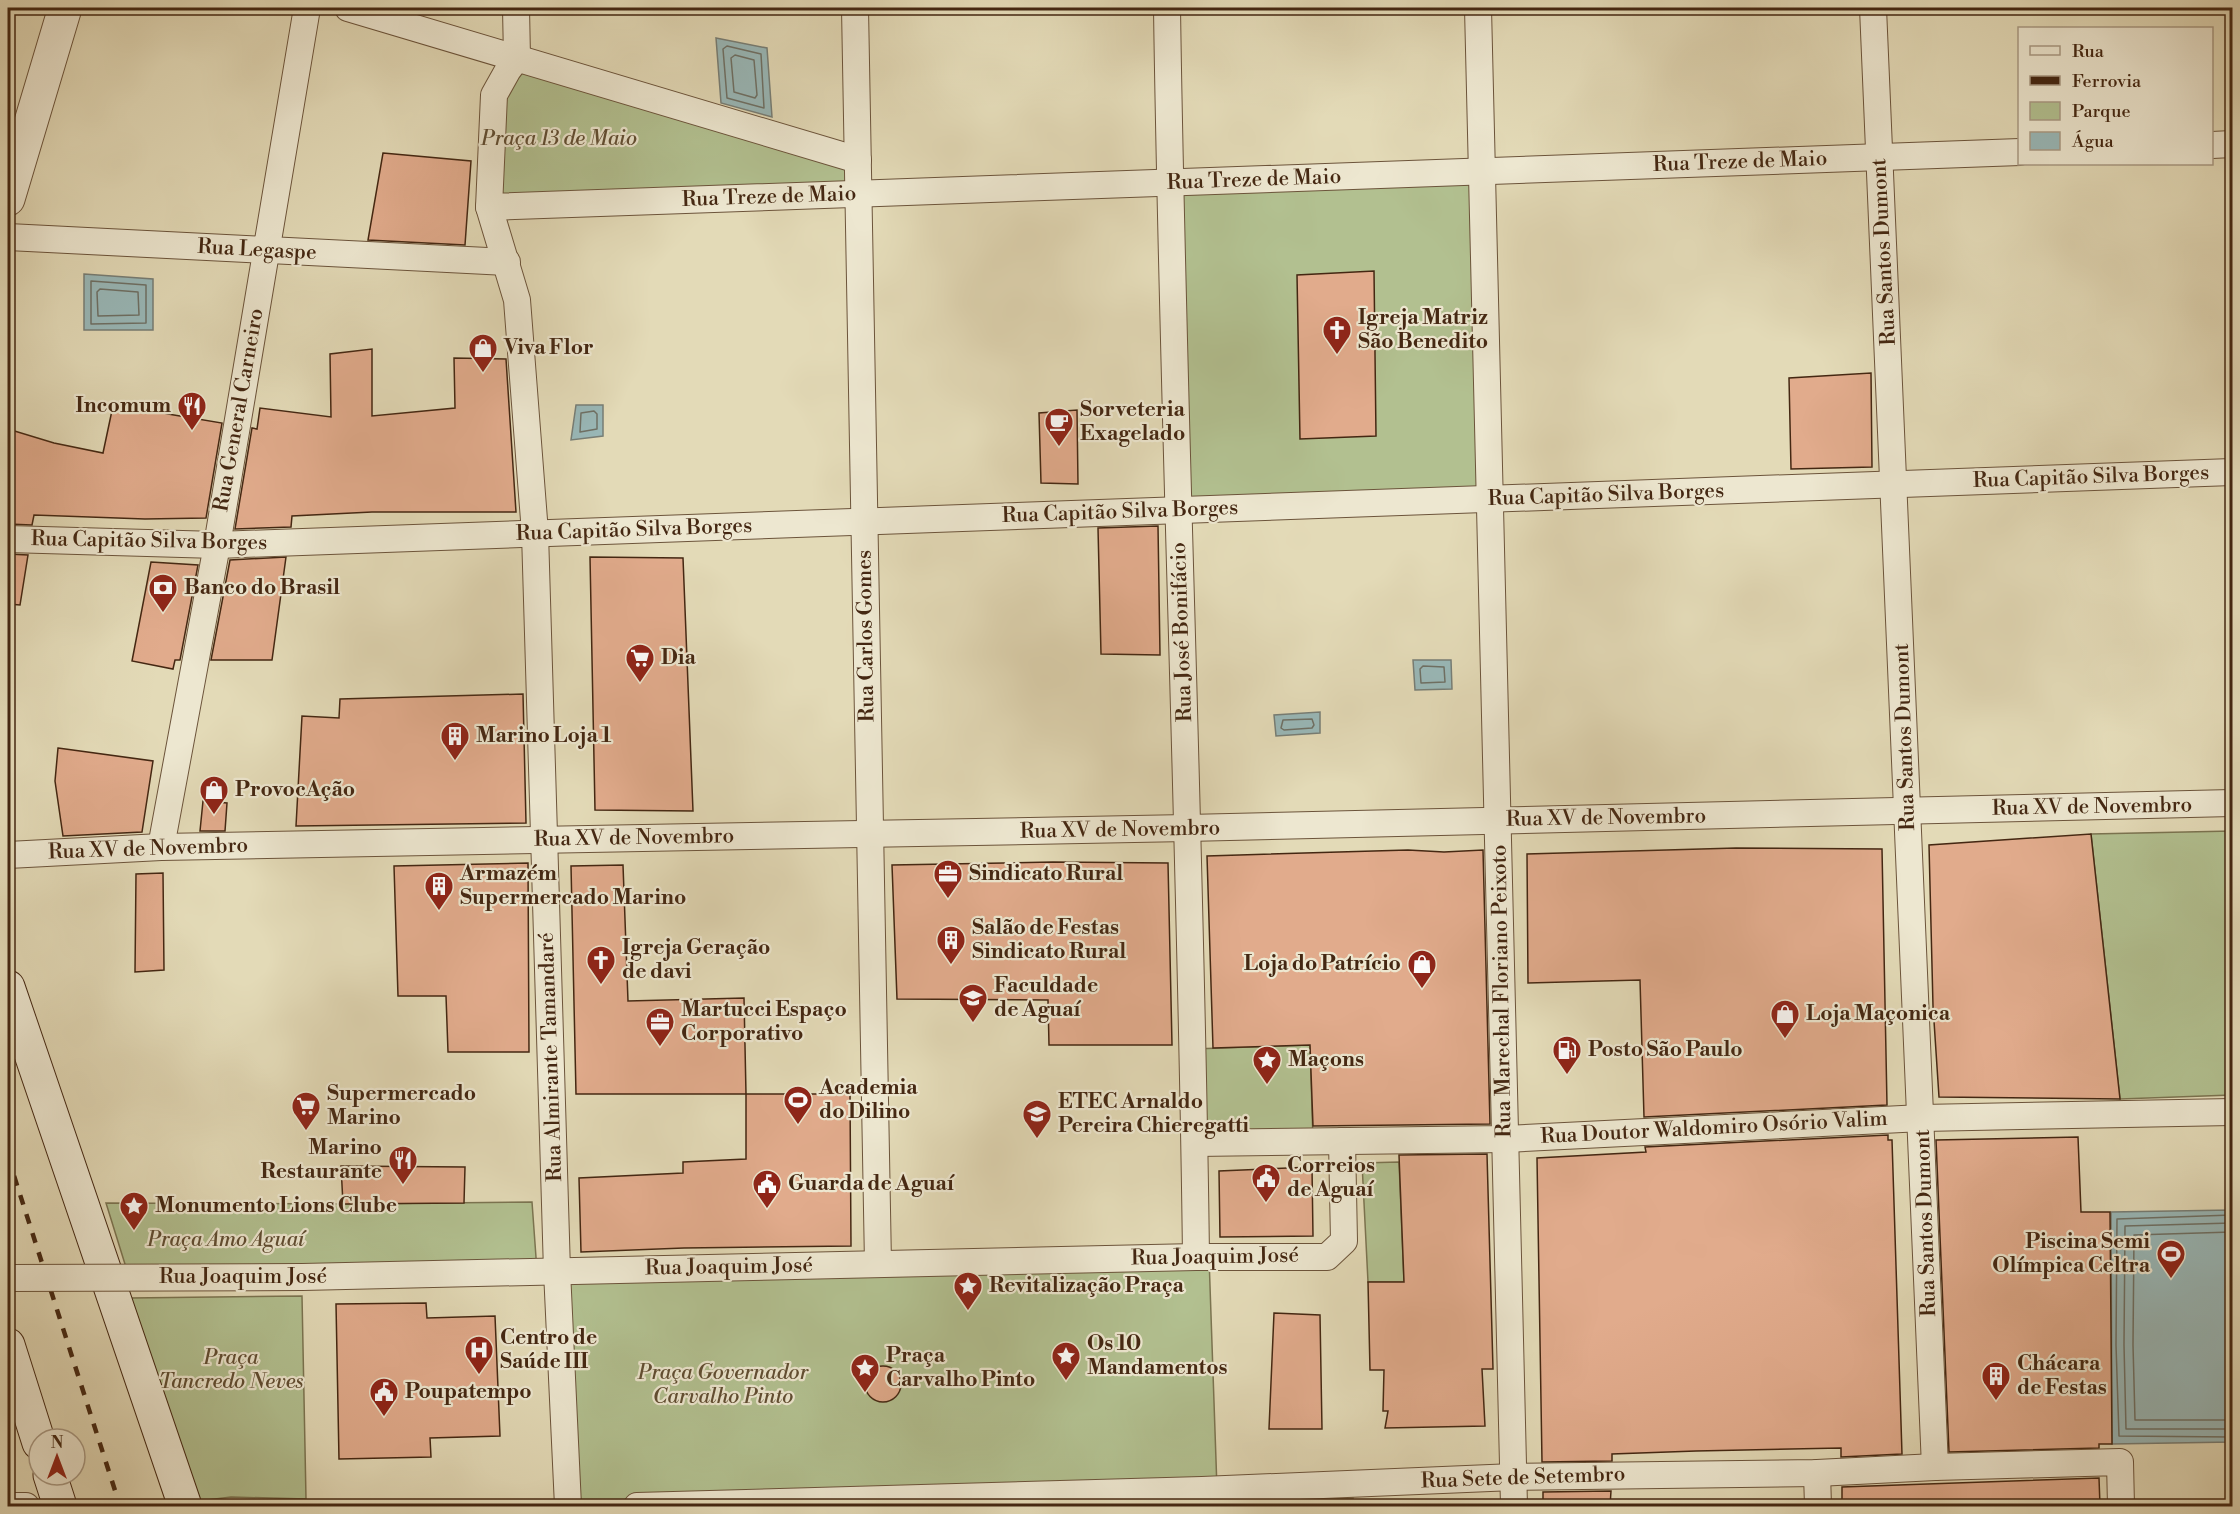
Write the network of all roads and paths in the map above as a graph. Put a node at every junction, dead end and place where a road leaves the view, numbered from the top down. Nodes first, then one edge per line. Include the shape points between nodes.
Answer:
1 (65, 8) edge
2 (307, 8) edge
3 (348, 8) edge
4 (516, 8) edge
5 (855, 8) edge
6 (1167, 8) edge
7 (1478, 8) edge
8 (1873, 8) edge
9 (517, 58) junction
10 (2232, 144) edge
11 (2213, 145) edge
12 (2018, 152) edge
13 (1880, 157) junction
14 (858, 160) junction
15 (1482, 172) junction
16 (1170, 183) junction
17 (858, 194) junction
18 (8, 199) edge
19 (489, 207) junction
20 (8, 237) edge
21 (266, 251) junction
22 (507, 262) junction
23 (2232, 472) edge
24 (1894, 484) junction
25 (1490, 499) junction
26 (1178, 510) junction
27 (864, 522) junction
28 (536, 533) junction
29 (8, 539) edge
30 (217, 545) junction
31 (2232, 803) edge
32 (1908, 811) junction
33 (1498, 821) junction
34 (1187, 828) junction
35 (870, 834) junction
36 (545, 840) junction
37 (161, 847) junction
38 (8, 855) edge
39 (8, 987) edge
40 (2232, 1112) edge
41 (1922, 1118) junction
42 (1506, 1139) junction
43 (1341, 1141) junction
44 (1195, 1143) junction
45 (1196, 1257) junction
46 (878, 1264) junction
47 (557, 1271) junction
48 (8, 1278) edge
49 (8, 1345) edge
50 (34, 1427) edge
51 (1935, 1467) junction
52 (1817, 1473) junction
53 (1514, 1477) junction
54 (54, 1487) edge
55 (1202, 1498) edge
56 (881, 1502) edge
57 (8, 1506) edge
58 (26, 1506) edge
59 (60, 1506) edge
60 (185, 1506) edge
61 (568, 1506) edge
62 (637, 1506) edge
63 (1514, 1506) edge
64 (1818, 1506) edge
65 (2121, 1506) edge

1 - 18 main road
2 - 21 street, Rua General Carneiro
3 - 9 street, Rua Treze de Maio
4 - 9 street
5 - 14 street, Rua Carlos Gomes
6 - 16 street, Rua José Bonifácio
7 - 15 street, Rua Marechal Floriano Peixoto
8 - 13 street, Rua Santos Dumont
9 - 14 street, Rua Treze de Maio
9 - 19 street, Rua Almirante Tamandaré via 494,95
10 - 11 street
12 - 13 street, Rua Treze de Maio
13 - 15 street, Rua Treze de Maio
13 - 24 street, Rua Santos Dumont
14 - 17 street, Rua Carlos Gomes
15 - 16 street, Rua Treze de Maio
15 - 25 street, Rua Marechal Floriano Peixoto
16 - 17 street, Rua Treze de Maio
16 - 26 street, Rua José Bonifácio
17 - 19 street, Rua Treze de Maio
17 - 27 street, Rua Carlos Gomes
19 - 22 street, Rua Almirante Tamandaré
20 - 21 street, Rua Legaspe
21 - 22 street, Rua Legaspe
21 - 30 street, Rua General Carneiro
22 - 28 street, Rua Almirante Tamandaré via 517,300
23 - 24 street, Rua Capitão Silva Borges
24 - 25 street, Rua Capitão Silva Borges
24 - 32 street, Rua Santos Dumont
25 - 26 street, Rua Capitão Silva Borges
25 - 33 street, Rua Marechal Floriano Peixoto
26 - 27 street, Rua Capitão Silva Borges
26 - 34 street, Rua José Bonifácio
27 - 28 street, Rua Capitão Silva Borges
27 - 35 street, Rua Carlos Gomes
28 - 30 street, Rua Capitão Silva Borges
28 - 36 street, Rua Almirante Tamandaré
29 - 30 street, Rua Capitão Silva Borges
30 - 37 street, Rua General Carneiro
31 - 32 street, Rua XV de Novembro
32 - 33 street, Rua XV de Novembro
32 - 41 street, Rua Santos Dumont
33 - 34 street, Rua XV de Novembro
33 - 42 street, Rua Marechal Floriano Peixoto
34 - 35 street, Rua XV de Novembro
34 - 44 street, Rua José Bonifácio
35 - 36 street, Rua XV de Novembro
35 - 46 street, Rua Carlos Gomes
36 - 37 street, Rua XV de Novembro
36 - 47 street, Rua Almirante Tamandaré
37 - 38 street, Rua XV de Novembro
39 - 60 main road
40 - 41 street, Rua Doutor Waldomiro Osório Valim
41 - 42 street, Rua Doutor Waldomiro Osório Valim
41 - 51 street, Rua Santos Dumont
42 - 43 street, Rua Doutor Waldomiro Osório Valim
42 - 53 street, Rua Marechal Floriano Peixoto
43 - 44 street, Rua Doutor Waldomiro Osório Valim
43 - 45 street, Rua Joaquim José via 1344,1241 1327,1257
44 - 45 street, Rua José Bonifácio
45 - 46 street, Rua Joaquim José
46 - 47 street, Rua Joaquim José
47 - 48 street, Rua Joaquim José, bridge
47 - 61 street, Rua Almirante Tamandaré
49 - 50 main road
51 - 52 street, Rua Sete de Setembro
51 - 65 street, Rua Sete de Setembro via 2121,1462
52 - 53 street, Rua Sete de Setembro
52 - 64 street
53 - 55 street, Rua Sete de Setembro
53 - 63 street, Rua Marechal Floriano Peixoto
54 - 59 main road
55 - 56 street, Rua Sete de Setembro
56 - 62 street, Rua Sete de Setembro
57 - 58 street

